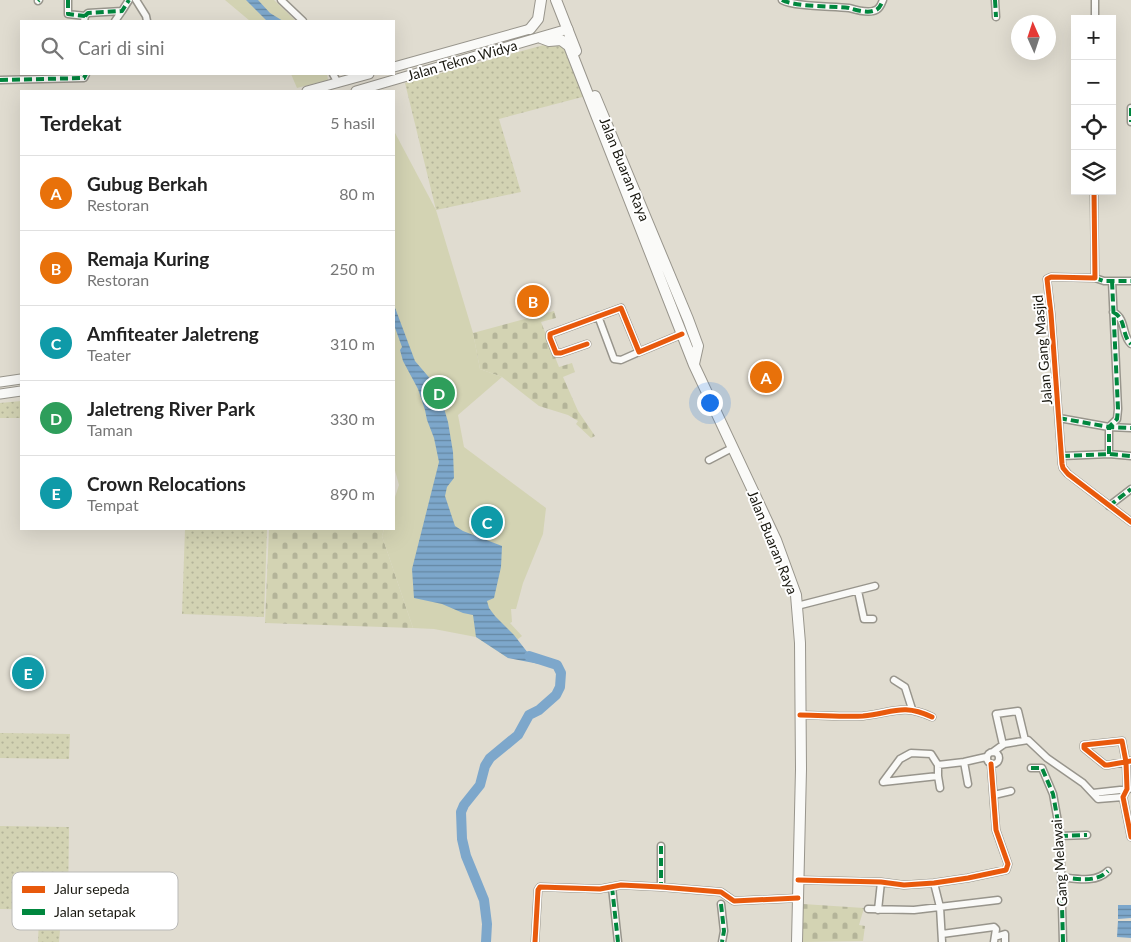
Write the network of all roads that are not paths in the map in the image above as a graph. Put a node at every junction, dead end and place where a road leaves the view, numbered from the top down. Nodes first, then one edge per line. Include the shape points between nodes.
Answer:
1 (68, 0) edge
2 (129, 0) edge
3 (136, 0) edge
4 (281, 0) edge
5 (541, 0) edge
6 (556, 0) edge
7 (782, 0) edge
8 (883, 0) edge
9 (996, 0) edge
10 (1095, 0) edge
11 (122, 11) junction
12 (1095, 15) edge
13 (996, 17) dead end
14 (84, 19) edge
15 (117, 20) edge
16 (147, 20) edge
17 (301, 20) edge
18 (530, 29) joint
19 (568, 29) junction
20 (541, 38) junction
21 (395, 67) edge
22 (86, 75) edge
23 (333, 75) edge
24 (365, 75) edge
25 (584, 78) junction
26 (0, 80) edge
27 (333, 84) junction
28 (311, 90) edge
29 (359, 90) edge
30 (1131, 108) edge
31 (1131, 122) edge
32 (1094, 195) edge
33 (1095, 278) junction
34 (1112, 281) junction
35 (1131, 281) edge
36 (1113, 312) junction
37 (598, 316) junction
38 (682, 334) junction
39 (587, 344) dead end
40 (1131, 344) edge
41 (639, 352) junction
42 (694, 365) junction
43 (17, 380) edge
44 (0, 382) edge
45 (18, 392) edge
46 (0, 394) edge
47 (1059, 418) junction
48 (1109, 427) junction
49 (1131, 428) edge
50 (732, 448) junction
51 (1109, 454) junction
52 (1062, 456) junction
53 (1131, 456) edge
54 (709, 460) dead end
55 (1131, 489) edge
56 (1108, 506) junction
57 (1131, 522) edge
58 (875, 586) dead end
59 (858, 591) junction
60 (797, 606) junction
61 (873, 619) dead end
62 (894, 680) dead end
63 (912, 709) junction
64 (800, 715) junction
65 (932, 717) dead end
66 (1025, 740) junction
67 (1003, 745) junction
68 (993, 752) junction
69 (986, 757) junction
70 (964, 762) junction
71 (1128, 762) edge
72 (991, 764) junction
73 (938, 765) junction
74 (1031, 768) dead end
75 (892, 769) junction
76 (938, 776) junction
77 (893, 781) junction
78 (968, 784) dead end
79 (940, 788) dead end
80 (1129, 789) edge
81 (1011, 791) dead end
82 (1093, 793) junction
83 (994, 795) junction
84 (1123, 797) junction
85 (1129, 815) edge
86 (1087, 835) dead end
87 (1060, 836) junction
88 (1131, 837) edge
89 (661, 846) dead end
90 (1108, 871) dead end
91 (1061, 877) junction
92 (798, 880) junction
93 (881, 882) junction
94 (934, 883) junction
95 (612, 887) junction
96 (661, 887) junction
97 (798, 898) junction
98 (998, 900) dead end
99 (721, 904) dead end
100 (940, 908) junction
101 (868, 909) dead end
102 (878, 910) junction
103 (942, 934) junction
104 (995, 939) edge
105 (535, 942) edge
106 (618, 942) edge
107 (722, 942) edge
108 (797, 942) edge
109 (942, 942) edge
110 (1005, 942) edge
111 (1063, 942) edge

1 - 14 street via 68,14
2 - 11 street
3 - 16 street
4 - 17 street
5 - 18 main road, Jalan Tekno Widya via 538,19
6 - 19 main road, Jalan Buaran Raya
7 - 8 street via 873,11
9 - 13 street
10 - 12 street
11 - 14 street via 88,13
11 - 15 street
18 - 21 main road, Jalan Tekno Widya
19 - 20 main road, Jalan Tekno Widya
19 - 25 main road, Jalan Buaran Raya
20 - 25 main road, Jalan Buaran Raya via 561,40 569,46
20 - 29 main road, Jalan Tekno Widya
22 - 26 street via 84,78
23 - 27 street
24 - 27 main road
25 - 38 main road, Jalan Buaran Raya
25 - 42 main road, Jalan Buaran Raya via 698,346
27 - 28 main road
30 - 31 street
32 - 33 street
33 - 34 street
33 - 47 street, Jalan Gang Masjid via 1051,277 1047,280
34 - 35 street
34 - 36 street
36 - 40 street via 1121,319
36 - 48 street via 1118,409 1117,419
37 - 39 street via 550,334 556,353
37 - 41 street via 622,308
37 - 41 street via 614,359 621,360
38 - 41 street
38 - 42 main road, Jalan Buaran Raya
42 - 50 main road, Jalan Buaran Raya
43 - 44 main road
43 - 45 main road
45 - 46 main road
47 - 48 street
47 - 52 street, Jalan Gang Masjid
48 - 49 street
48 - 51 street
50 - 54 street
50 - 60 main road, Jalan Buaran Raya via 776,540
51 - 52 street
51 - 53 street
52 - 56 street, Jalan Gang Masjid via 1063,468
55 - 56 street
56 - 57 street, Jalan Gang Masjid
58 - 59 street
59 - 60 street
59 - 61 street via 864,619
60 - 64 main road, Jalan Buaran Raya
62 - 63 street via 905,687
63 - 64 street via 862,716
63 - 65 street
64 - 92 main road, Jalan Buaran Raya
66 - 67 street
66 - 67 street via 1018,711 996,714
66 - 82 street
67 - 68 street
68 - 69 street
68 - 72 street via 999,760
69 - 70 street
69 - 72 street
70 - 73 street
70 - 78 street
71 - 71 street via 1122,741 1084,745 1105,765
71 - 80 street
72 - 83 street
73 - 75 street via 931,754 911,753 903,756
73 - 76 street
74 - 87 street, Gang Melawai via 1042,768 1050,784
75 - 77 street
75 - 77 street via 883,781
76 - 77 street
76 - 79 street
80 - 82 street
80 - 84 street
81 - 83 street
82 - 84 street via 1099,800
83 - 94 street via 996,830 1007,868
84 - 85 street
85 - 88 street
86 - 87 street
87 - 91 street, Gang Melawai
89 - 96 street
90 - 91 street via 1102,878
91 - 111 street, Gang Melawai
92 - 93 street
92 - 97 main road, Jalan Buaran Raya
93 - 94 street via 896,885
93 - 102 street
94 - 100 street
95 - 96 street
95 - 105 street via 540,887
95 - 106 street
96 - 97 street via 721,892 734,901
97 - 108 main road, Jalan Buaran Raya
98 - 100 street
99 - 107 street
100 - 102 street
100 - 103 street
101 - 102 street
103 - 104 street via 994,927
103 - 109 street
104 - 110 street via 1004,934

